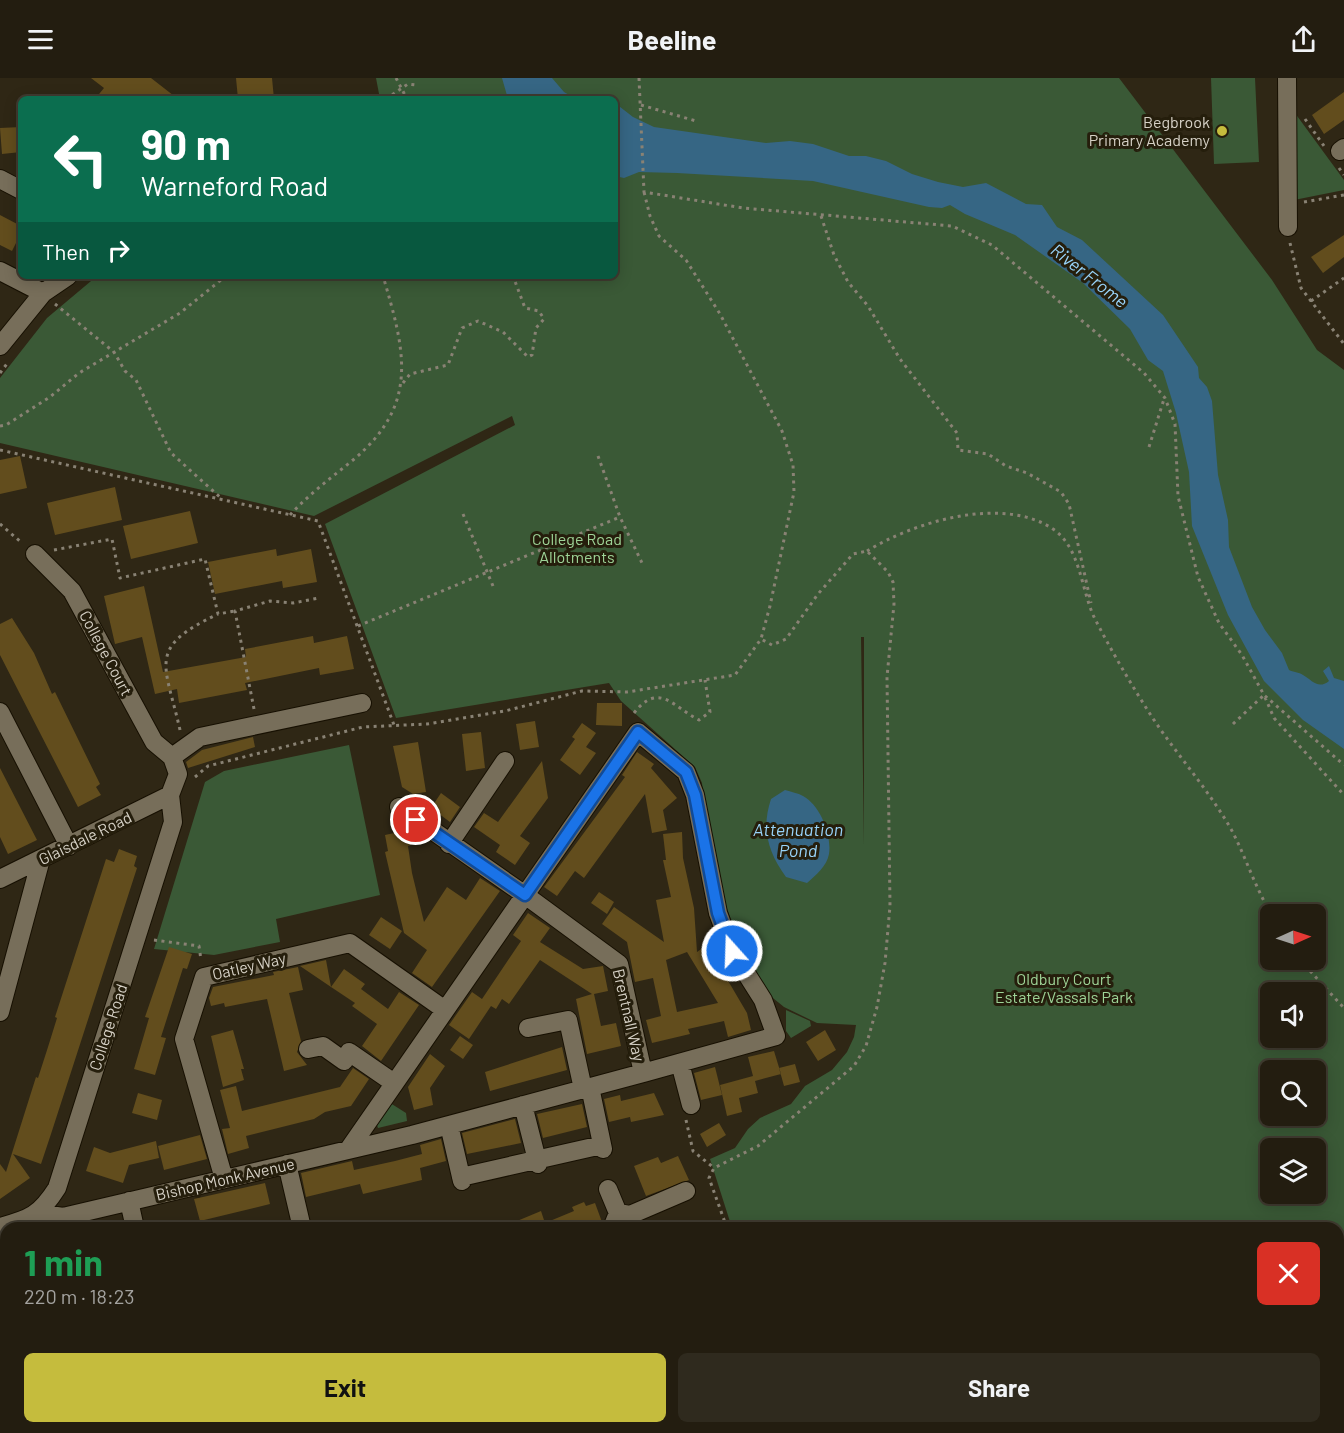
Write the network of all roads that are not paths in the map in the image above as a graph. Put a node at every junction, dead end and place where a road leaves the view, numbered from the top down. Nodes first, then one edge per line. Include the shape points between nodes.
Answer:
1 (1287, 86) edge
2 (0, 179) edge
3 (18, 188) edge
4 (1288, 227) road end
5 (0, 271) edge
6 (64, 279) edge
7 (43, 293) junction
8 (0, 346) edge
9 (35, 554) road end
10 (362, 703) dead end
11 (0, 712) edge
12 (178, 753) junction
13 (505, 761) dead end
14 (170, 795) junction
15 (399, 807) dead end
16 (449, 844) junction
17 (69, 846) junction
18 (41, 859) junction
19 (0, 879) edge
20 (525, 895) junction
21 (446, 1010) junction
22 (0, 1012) edge
23 (528, 1028) dead end
24 (308, 1049) dead end
25 (680, 1064) junction
26 (643, 1073) junction
27 (394, 1083) junction
28 (586, 1088) junction
29 (524, 1105) junction
30 (691, 1105) dead end
31 (449, 1125) junction
32 (412, 1134) joint
33 (349, 1149) junction
34 (537, 1162) junction
35 (287, 1164) junction
36 (224, 1179) junction
37 (608, 1189) dead end
38 (686, 1191) dead end
39 (129, 1201) junction
40 (37, 1213) junction
41 (615, 1221) edge
42 (20, 1222) edge
43 (134, 1222) edge
44 (301, 1222) edge

1 - 4 street
2 - 3 street
5 - 7 street
6 - 7 street
7 - 8 street
9 - 12 street, College Court via 72,591 154,742
10 - 12 street via 201,737
11 - 17 street
12 - 14 street via 178,774
13 - 16 street
14 - 17 street, Glaisdale Road
14 - 40 street, College Road via 173,822 57,1188
15 - 16 street, Brentnall Way
16 - 20 street, Brentnall Way
17 - 18 street, Glaisdale Road
18 - 19 street, Glaisdale Road
18 - 22 street
20 - 21 street
20 - 25 street via 638,732 686,772 695,795 718,913 732,951 763,1000 777,1036
20 - 26 street, Brentnall Way via 619,964
21 - 27 street
21 - 36 street, Oatley Way via 350,943 204,977 184,1039
23 - 28 street via 568,1020
24 - 27 street via 322,1046 344,1061 349,1052
25 - 26 street
25 - 30 street
26 - 28 street, Brentnall Way
27 - 33 street
28 - 29 street, Brentnall Way
28 - 34 street via 603,1147
29 - 31 street, Brentnall Way
29 - 34 street
31 - 32 street, Brentnall Way
31 - 34 street via 461,1179
32 - 33 street, Bishop Monk Avenue
33 - 35 street, Bishop Monk Avenue
35 - 36 street, Bishop Monk Avenue
35 - 44 street
36 - 39 street, Bishop Monk Avenue
37 - 41 street
38 - 41 street
39 - 40 street, Bishop Monk Avenue via 63,1217
39 - 43 street
40 - 42 street, College Road

